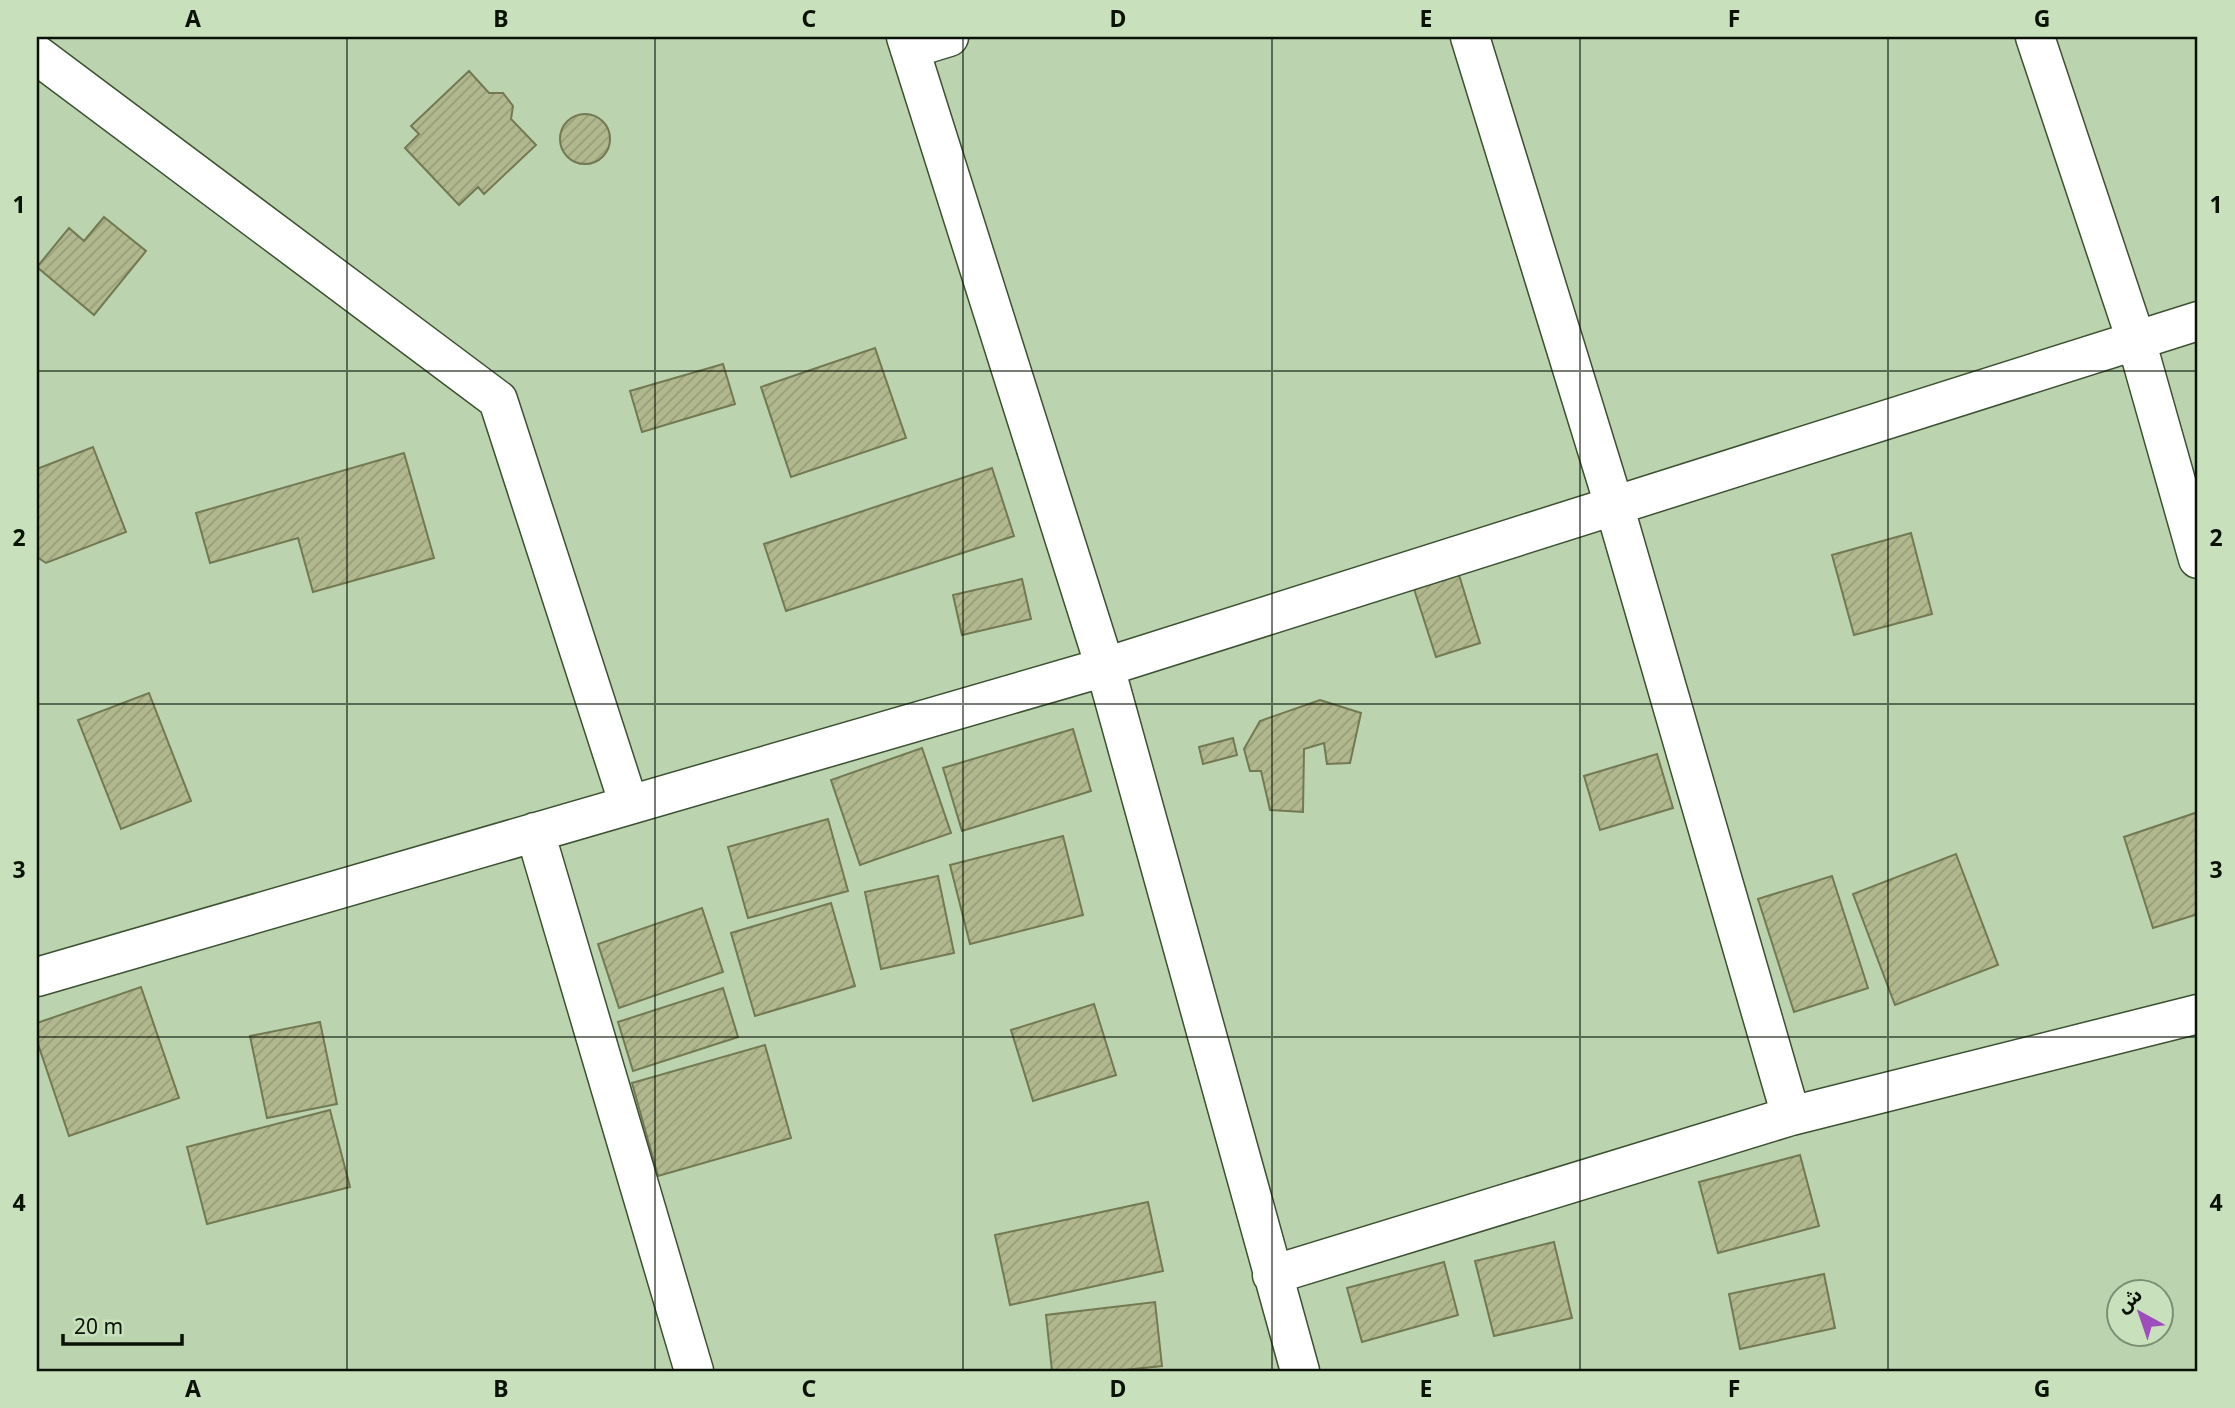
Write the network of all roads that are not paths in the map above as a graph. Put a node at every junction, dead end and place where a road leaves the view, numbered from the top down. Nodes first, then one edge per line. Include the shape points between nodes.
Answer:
1 (949, 37) edge
2 (1471, 37) edge
3 (2035, 37) edge
4 (908, 43) edge
5 (37, 55) edge
6 (2198, 321) edge
7 (2136, 340) junction
8 (1614, 505) junction
9 (2198, 559) edge
10 (1105, 667) junction
11 (629, 805) junction
12 (535, 832) junction
13 (37, 977) edge
14 (2198, 1014) edge
15 (1791, 1116) junction
16 (1272, 1275) junction
17 (694, 1371) edge
18 (1300, 1371) edge

1 - 4 street
2 - 8 street
3 - 7 street
4 - 10 street
5 - 11 street via 498,400
6 - 7 street
7 - 8 street
7 - 9 street
8 - 10 street
8 - 15 street
10 - 11 street
10 - 16 street
11 - 12 street
12 - 13 street
12 - 17 street
14 - 15 street
15 - 16 street
16 - 18 street

